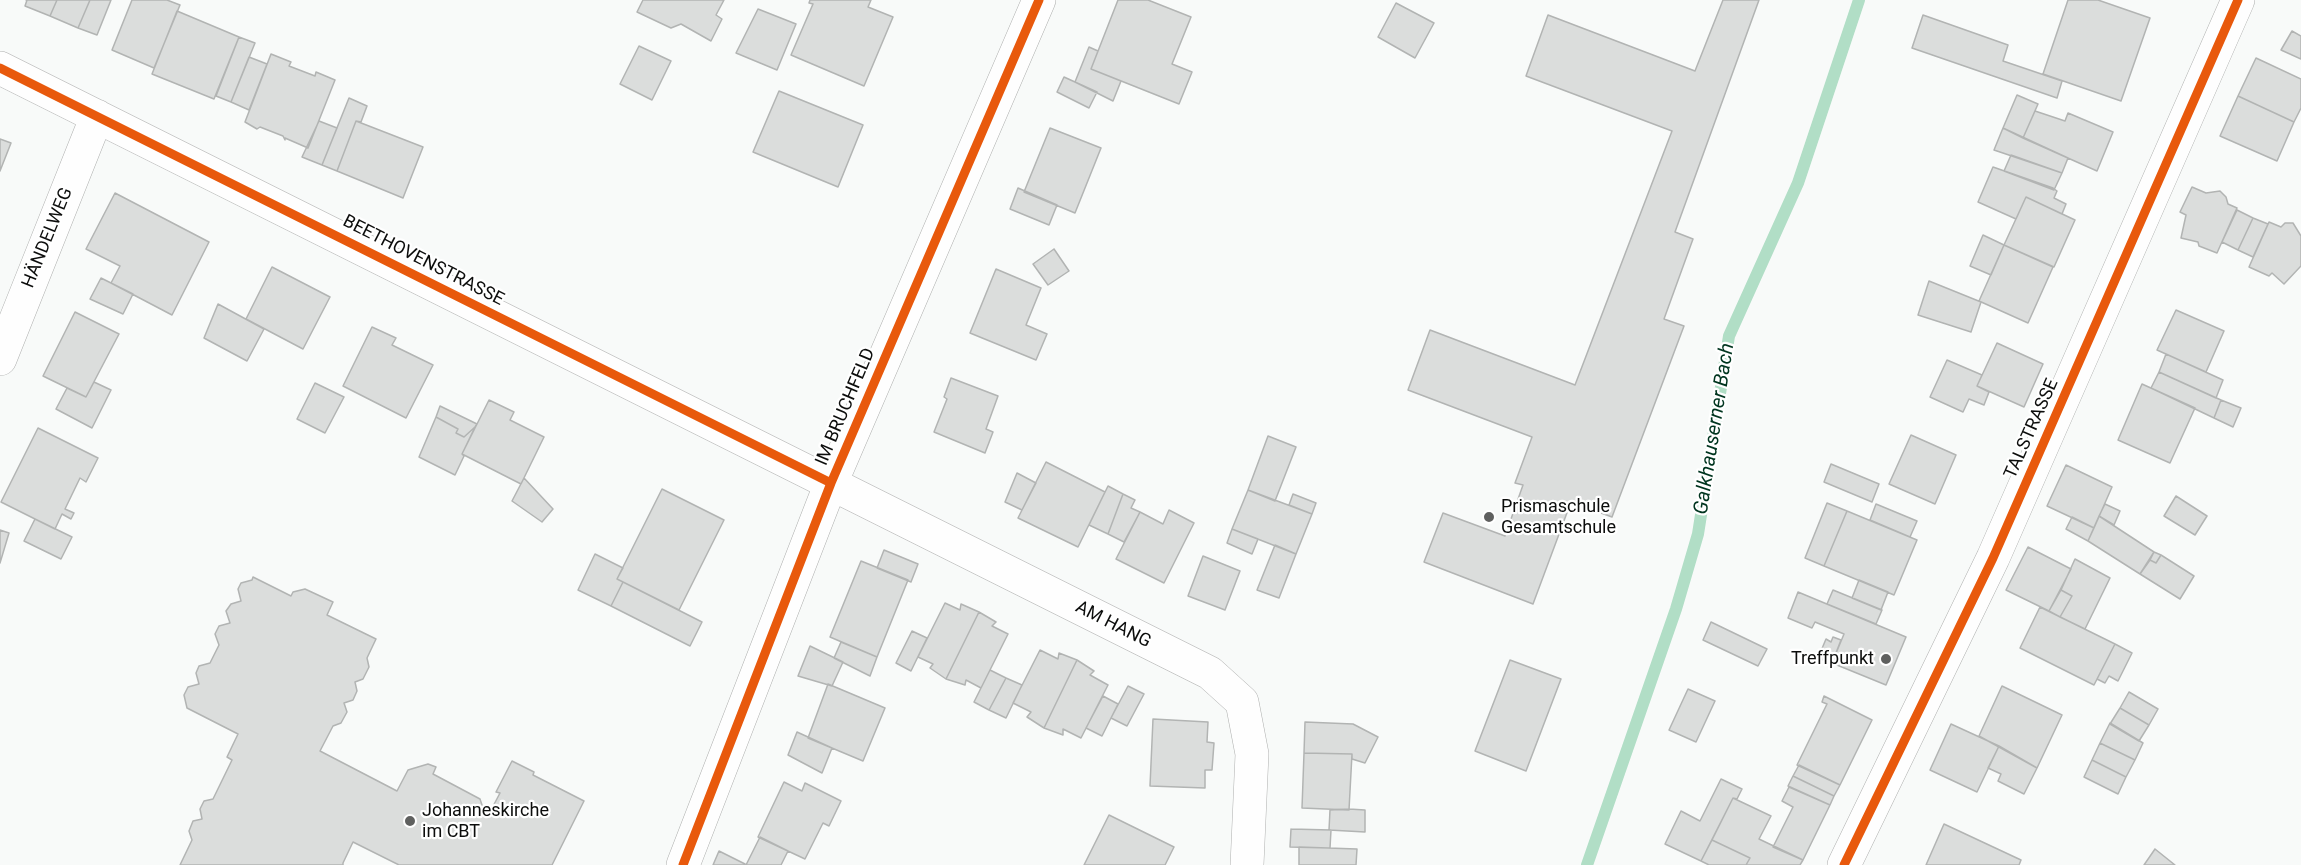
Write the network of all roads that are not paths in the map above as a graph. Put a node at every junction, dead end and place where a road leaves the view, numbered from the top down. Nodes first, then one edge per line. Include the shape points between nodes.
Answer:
1 (1039, 0) edge
2 (2238, 0) edge
3 (0, 68) edge
4 (96, 116) junction
5 (0, 359) edge
6 (831, 483) junction
7 (683, 865) edge
8 (1247, 865) edge
9 (1844, 865) edge

1 - 6 street, IM BRUCHFELD
2 - 9 street, TALSTRASSE via 1993,558
3 - 4 street, BEETHOVENSTRASSE
4 - 5 street, HÄNDELWEG
4 - 6 street, BEETHOVENSTRASSE
6 - 7 street, IM BRUCHFELD
6 - 8 street, AM HANG via 1210,673 1242,702 1252,754

